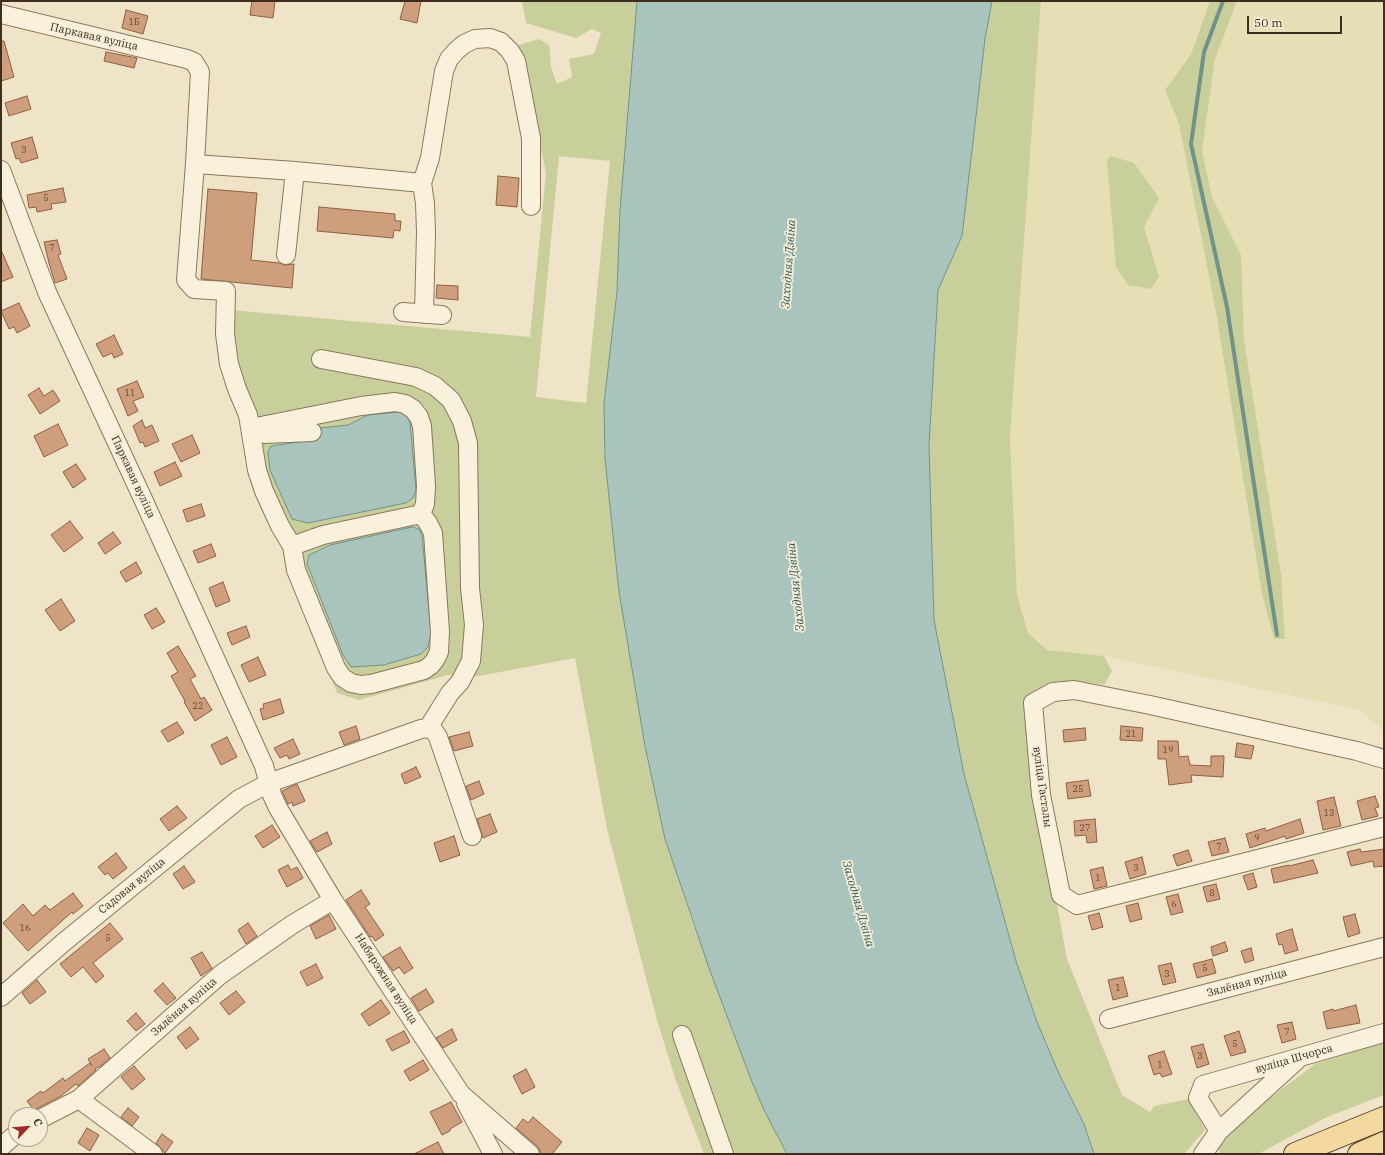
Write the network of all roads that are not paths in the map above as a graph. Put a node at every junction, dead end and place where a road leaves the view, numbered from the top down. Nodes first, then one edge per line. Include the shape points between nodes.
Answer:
1 (1, 14) edge
2 (195, 164) junction
3 (1, 170) edge
4 (295, 171) junction
5 (422, 183) junction
6 (531, 206) dead end
7 (286, 256) dead end
8 (403, 312) dead end
9 (424, 314) junction
10 (442, 314) dead end
11 (321, 360) dead end
12 (251, 428) junction
13 (312, 432) dead end
14 (421, 514) junction
15 (292, 546) junction
16 (428, 728) junction
17 (1384, 758) edge
18 (269, 783) junction
19 (1384, 826) edge
20 (472, 836) dead end
21 (333, 900) junction
22 (1384, 947) edge
23 (1, 997) edge
24 (1110, 1019) dead end
25 (1384, 1033) edge
26 (682, 1035) dead end
27 (1300, 1057) junction
28 (461, 1094) junction
29 (79, 1099) junction
30 (48, 1115) edge
31 (1384, 1118) edge
32 (1220, 1131) junction
33 (1384, 1143) edge
34 (153, 1154) edge
35 (493, 1154) edge
36 (530, 1154) edge
37 (724, 1154) edge
38 (1203, 1154) edge
39 (1295, 1154) edge
40 (1359, 1154) edge

1 - 2 street, Паркавая вуліца via 194,62 200,72
2 - 4 street
2 - 12 street via 186,280 194,289 226,291 225,334 229,364
3 - 18 street, Паркавая вуліца via 47,292 261,758
4 - 5 street
4 - 7 street
5 - 6 street via 430,158 444,71 449,59 464,44 475,39 490,38 501,42 516,61 531,138
5 - 9 street via 426,232
8 - 9 street
9 - 10 street
11 - 16 street via 416,377 436,386 451,400 462,421 468,443 470,588 474,625 471,661 460,682
12 - 13 street via 267,435
12 - 14 street via 361,406 395,402 405,404 413,409 422,426 426,486 425,504
12 - 15 street via 257,470 264,491
14 - 15 street via 323,535
14 - 15 street via 432,533 440,632 439,652 435,660 424,670 371,684 351,683 342,677 336,668 296,570
16 - 18 street, Садовая вуліца
16 - 20 street via 438,737
17 - 19 street, вуліца Гастэлы via 1074,690 1053,692 1033,703 1041,795 1060,895 1077,905
18 - 21 street, Набярэжная вуліца via 278,808
18 - 23 street, Садовая вуліца via 239,800
21 - 28 street, Набярэжная вуліца
21 - 29 street, Зялёная вуліца via 293,924 220,975
22 - 24 street, Зялёная вуліца
25 - 27 street, вуліца Шчорса
26 - 37 street
27 - 32 street
27 - 32 street, вуліца Шчорса via 1203,1085 1198,1098
28 - 35 street
28 - 36 street, Набярэжная вуліца
29 - 30 street, Зялёная вуліца
29 - 34 street
31 - 39 main road
32 - 38 street
33 - 40 main road

